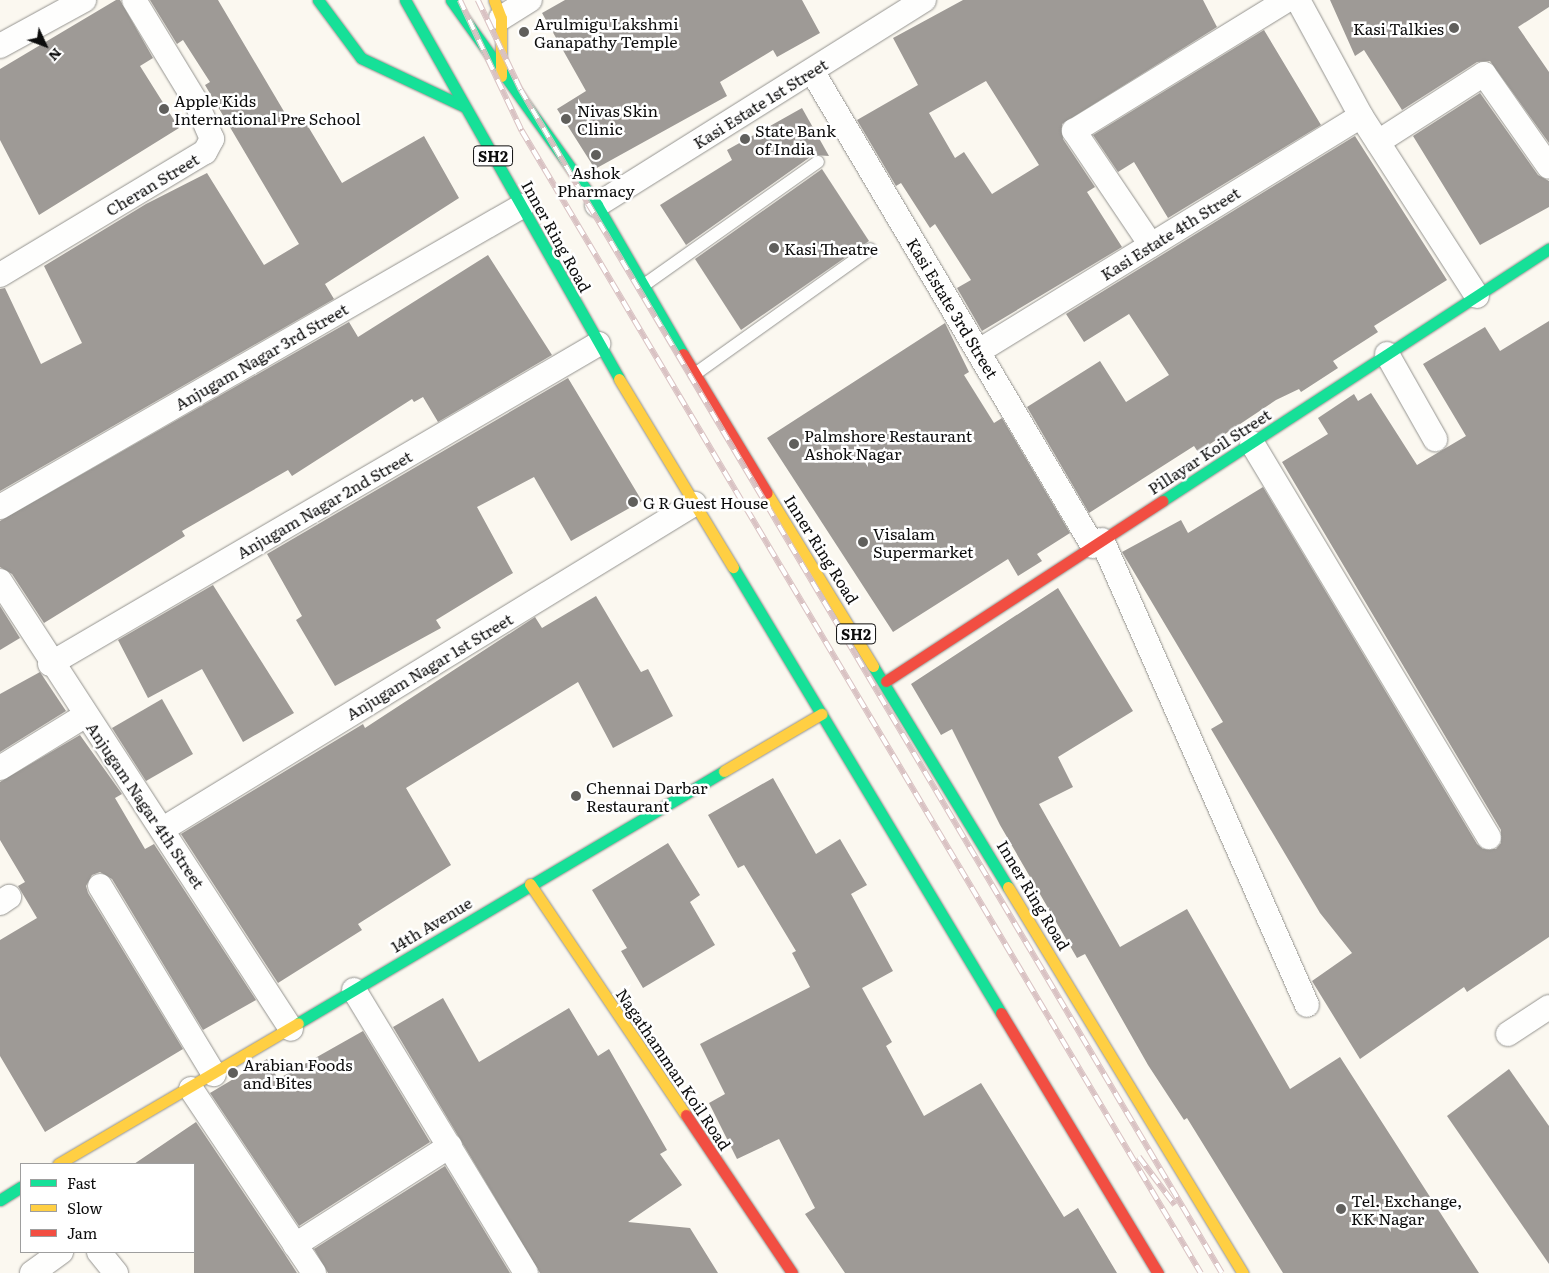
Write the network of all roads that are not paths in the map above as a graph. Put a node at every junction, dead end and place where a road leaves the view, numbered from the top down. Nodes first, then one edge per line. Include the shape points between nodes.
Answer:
1 (84, 0) edge
2 (134, 0) edge
3 (318, 0) edge
4 (404, 0) edge
5 (530, 0) edge
6 (924, 0) edge
7 (1287, 0) edge
8 (1298, 0) edge
9 (453, 2) edge
10 (498, 9) edge
11 (0, 46) edge
12 (812, 71) junction
13 (501, 76) junction
14 (463, 106) junction
15 (1361, 116) junction
16 (1378, 142) junction
17 (818, 162) dead end
18 (1549, 167) edge
19 (597, 205) junction
20 (522, 206) junction
21 (1151, 245) junction
22 (870, 249) dead end
23 (1549, 249) edge
24 (0, 275) edge
25 (644, 285) junction
26 (1477, 296) junction
27 (598, 344) junction
28 (979, 351) junction
29 (1388, 354) junction
30 (694, 374) junction
31 (1435, 439) dead end
32 (1252, 442) junction
33 (694, 504) junction
34 (0, 507) edge
35 (1098, 543) junction
36 (0, 581) edge
37 (50, 664) junction
38 (886, 681) junction
39 (821, 714) junction
40 (86, 715) junction
41 (0, 768) edge
42 (164, 829) junction
43 (1489, 837) dead end
44 (530, 884) junction
45 (100, 886) dead end
46 (354, 990) junction
47 (1307, 1004) dead end
48 (1549, 1007) edge
49 (291, 1029) junction
50 (1508, 1034) dead end
51 (214, 1074) junction
52 (191, 1089) junction
53 (450, 1146) junction
54 (60, 1163) edge
55 (20, 1188) edge
56 (0, 1200) edge
57 (295, 1245) junction
58 (60, 1253) edge
59 (100, 1253) edge
60 (32, 1273) edge
61 (116, 1273) edge
62 (314, 1273) edge
63 (526, 1273) edge
64 (792, 1273) edge
65 (1158, 1273) edge
66 (1243, 1273) edge

1 - 11 street
2 - 24 street, Cheran Street via 196,102 212,139 205,152
3 - 14 main road via 361,58
4 - 14 main road, Inner Ring Road / SH2
5 - 10 street
6 - 12 street, Kasi Estate 1st Street
7 - 21 street via 1074,131
8 - 15 street
9 - 13 main road, Inner Ring Road / SH2
10 - 13 main road
12 - 19 street, Kasi Estate 1st Street
12 - 28 street, Kasi Estate 3rd Street
13 - 19 main road, Inner Ring Road / SH2
14 - 20 main road, Inner Ring Road / SH2
15 - 16 street
15 - 21 street, Kasi Estate 4th Street
16 - 18 street via 1484,74
16 - 26 street
17 - 25 lane
19 - 25 main road, Inner Ring Road / SH2
20 - 27 main road, Inner Ring Road / SH2
20 - 34 street, Anjugam Nagar 3rd Street
21 - 28 street, Kasi Estate 4th Street
22 - 30 lane
23 - 26 main road, Pillayar Koil Street
25 - 30 main road, Inner Ring Road / SH2
26 - 29 main road, Pillayar Koil Street
27 - 33 main road, Inner Ring Road / SH2
27 - 37 street, Anjugam Nagar 2nd Street
28 - 35 street, Kasi Estate 3rd Street
29 - 31 street
29 - 32 main road, Pillayar Koil Street
30 - 38 main road, Inner Ring Road / SH2
32 - 35 main road, Pillayar Koil Street
32 - 43 street
33 - 39 main road, Inner Ring Road / SH2
33 - 42 street, Anjugam Nagar 1st Street
35 - 38 main road, Pillayar Koil Street
35 - 47 street, Kasi Estate 3rd Street
36 - 37 street, Anjugam Nagar 4th Street
37 - 40 street, Anjugam Nagar 4th Street
38 - 66 main road, Inner Ring Road / SH2
39 - 44 main road, 14th Avenue
39 - 65 main road, Inner Ring Road / SH2
40 - 41 street
40 - 42 street, Anjugam Nagar 4th Street
42 - 49 street, Anjugam Nagar 4th Street
44 - 46 main road, 14th Avenue
44 - 64 main road, Nagathamman Koil Road
45 - 51 street
46 - 49 main road, 14th Avenue
46 - 53 street
48 - 50 street
49 - 51 main road, 14th Avenue
51 - 52 main road, 14th Avenue
52 - 54 main road, 14th Avenue
52 - 57 street
53 - 57 street
53 - 63 street
55 - 56 main road
57 - 62 street
58 - 60 street
59 - 61 street

